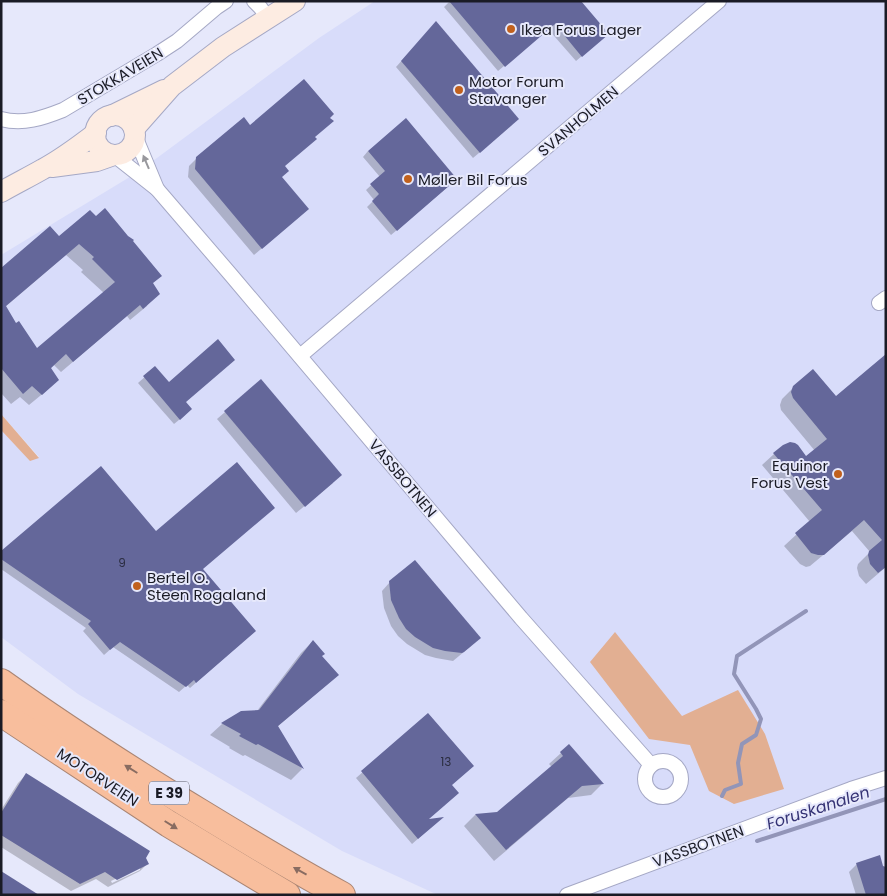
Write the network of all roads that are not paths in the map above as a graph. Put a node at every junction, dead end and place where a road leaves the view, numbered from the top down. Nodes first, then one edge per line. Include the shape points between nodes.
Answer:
1 (226, 1) edge
2 (254, 1) edge
3 (295, 1) edge
4 (719, 1) edge
5 (268, 18) junction
6 (172, 86) junction
7 (111, 116) junction
8 (1, 119) edge
9 (96, 133) junction
10 (135, 133) junction
11 (114, 155) junction
12 (45, 168) junction
13 (157, 189) junction
14 (1, 192) edge
15 (300, 356) junction
16 (1, 682) edge
17 (7, 717) edge
18 (651, 765) dead end
19 (886, 778) edge
20 (287, 895) edge
21 (342, 895) edge
22 (567, 895) edge

1 - 8 street, STOKKAVEIEN via 164,50 63,110 28,121
2 - 5 street
3 - 5 main road
4 - 15 street, SVANHOLMEN
5 - 6 main road
6 - 7 main road
6 - 10 main road
7 - 9 main road via 98,125
7 - 10 main road via 125,118
9 - 11 main road via 100,148
9 - 12 main road
10 - 11 main road via 131,148
13 -> 10 street, VASSBOTNEN
11 - 12 main road via 97,161
11 - 13 street, VASSBOTNEN
12 - 14 main road
13 - 15 street, VASSBOTNEN
15 - 18 street, VASSBOTNEN via 521,618
21 -> 16 highway, E 39 via 133,770
17 -> 20 highway, MOTORVEIEN / E 39 via 169,824
19 - 22 street, VASSBOTNEN

